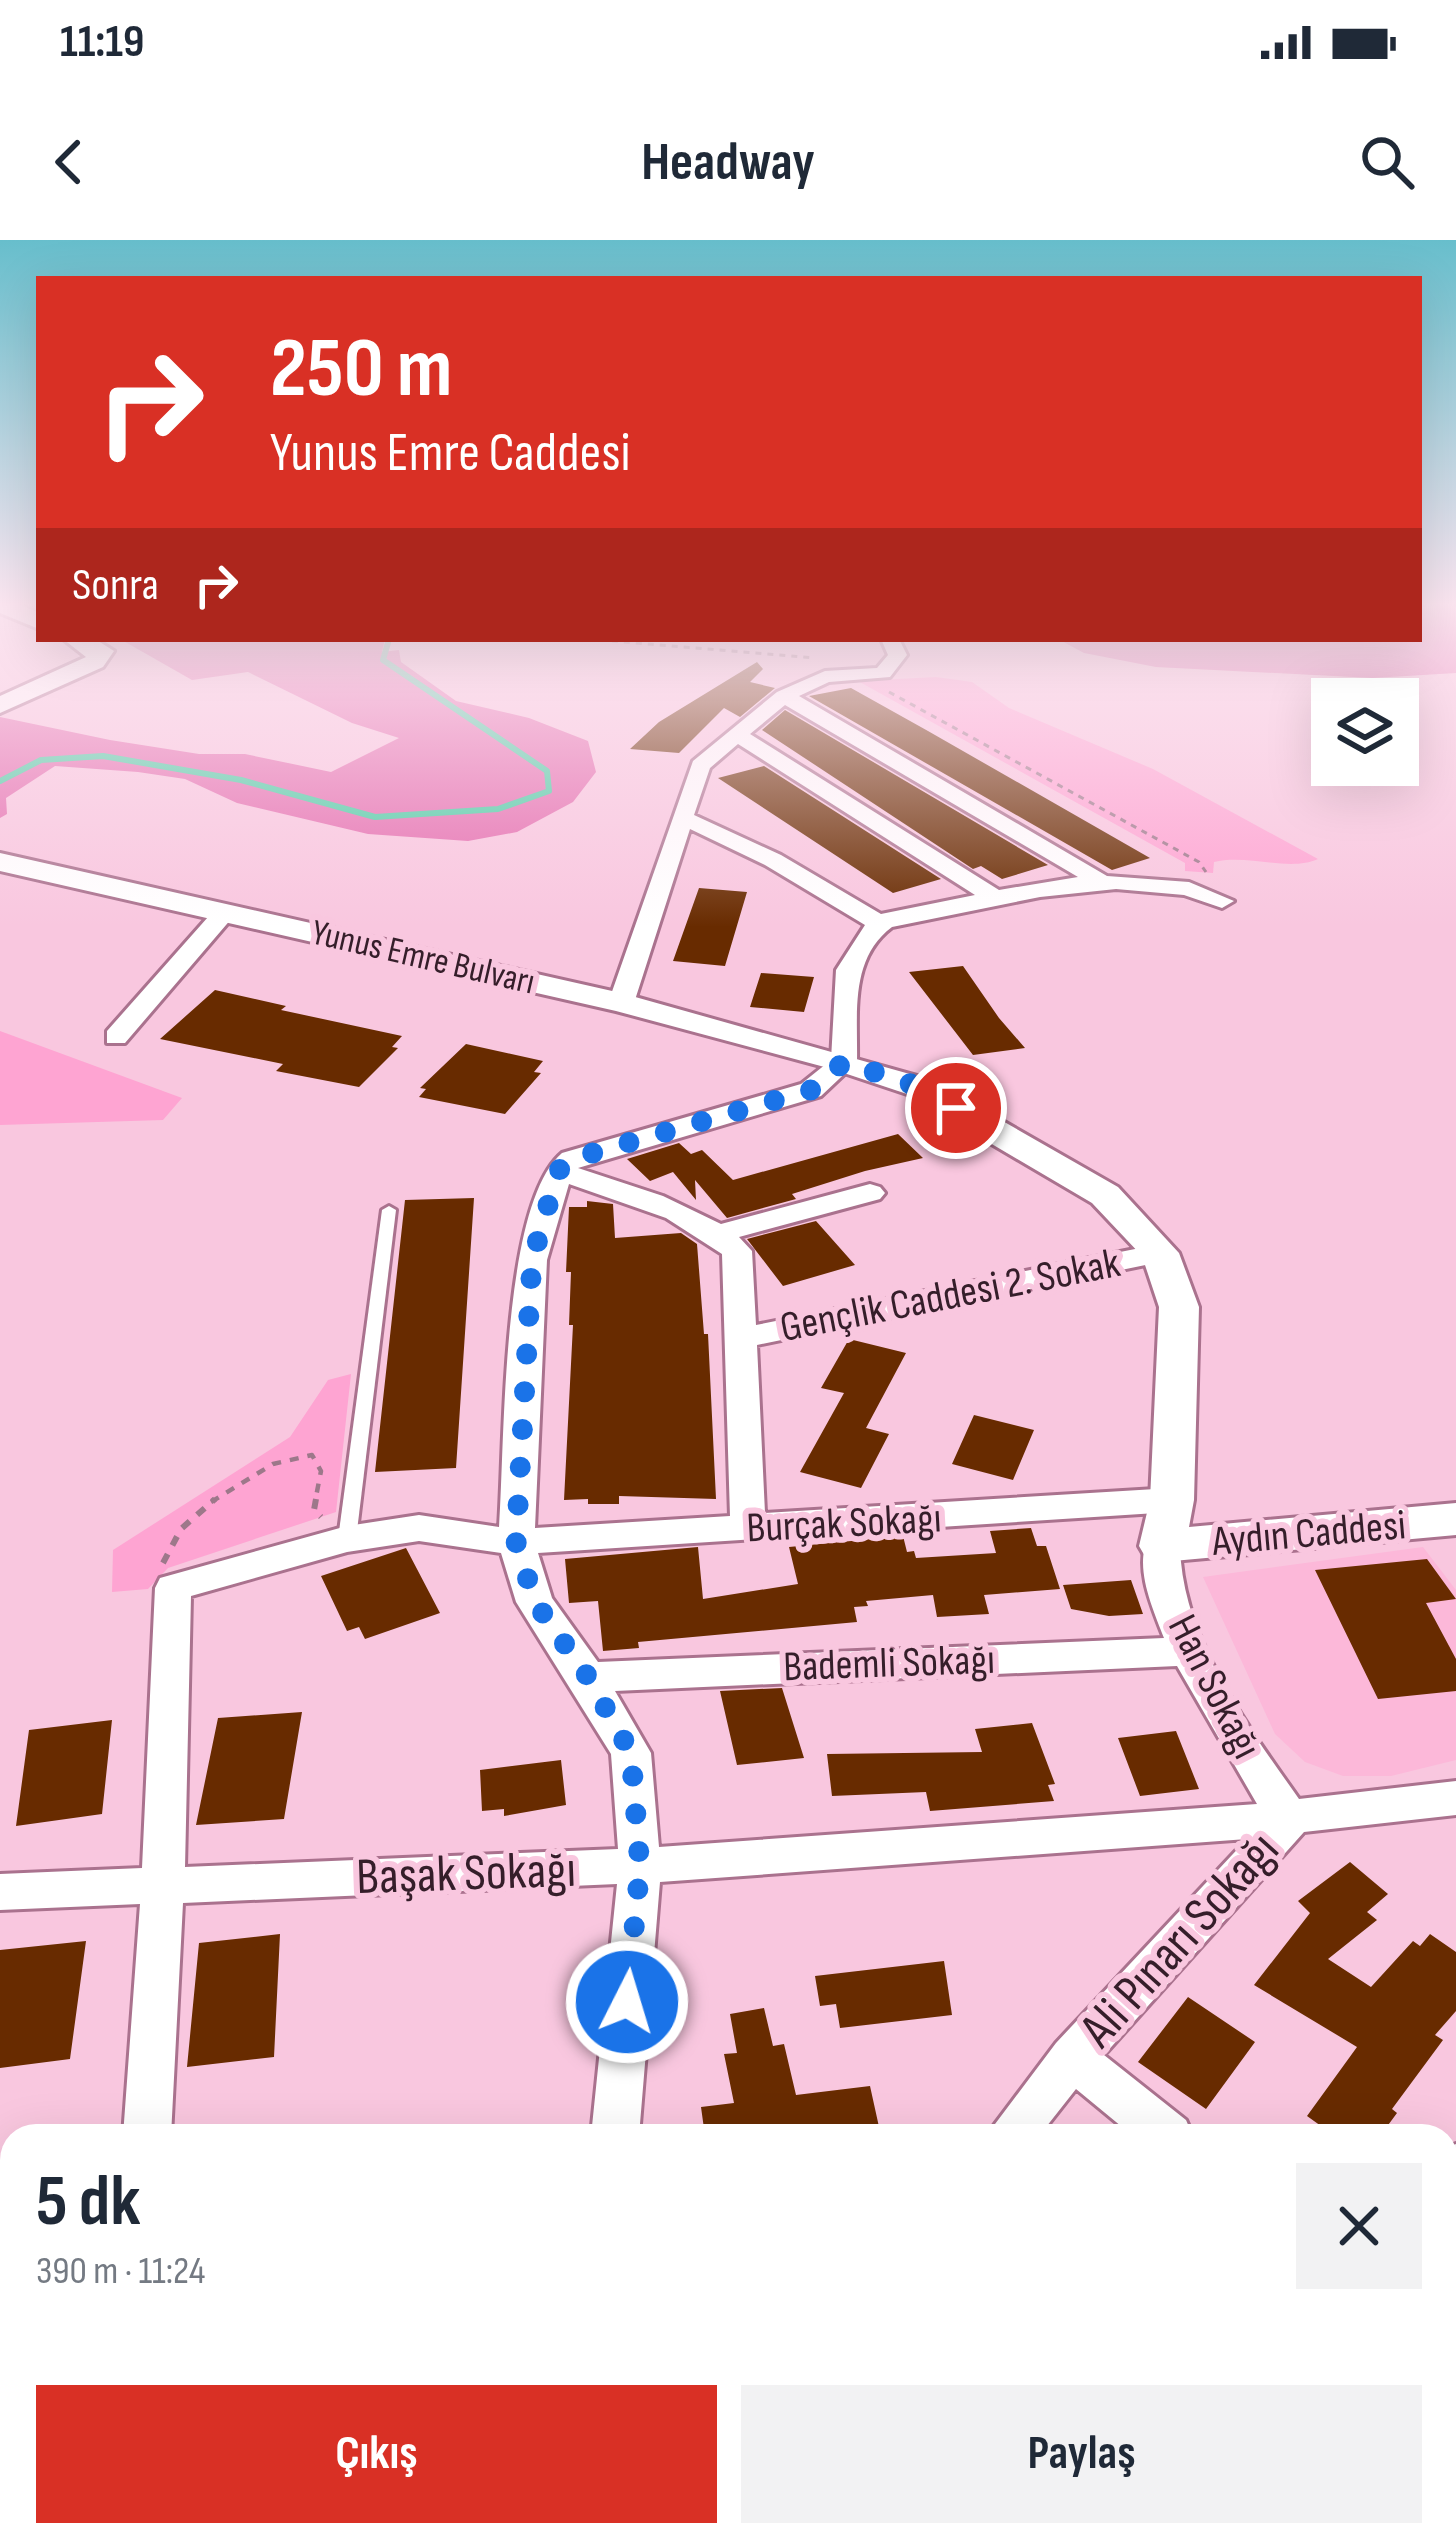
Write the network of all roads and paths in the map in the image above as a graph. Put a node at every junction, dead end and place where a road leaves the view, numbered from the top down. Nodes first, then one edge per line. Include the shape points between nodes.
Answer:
1 (764, 712) edge
2 (811, 712) edge
3 (925, 712) edge
4 (736, 734) junction
5 (686, 818) junction
6 (0, 862) edge
7 (1107, 885) junction
8 (1209, 895) joint
9 (995, 898) junction
10 (224, 913) junction
11 (879, 923) junction
12 (621, 1003) junction
13 (116, 1037) dead end
14 (844, 1062) junction
15 (558, 1171) junction
16 (870, 1192) dead end
17 (389, 1210) dead end
18 (720, 1233) junction
19 (1160, 1253) junction
20 (740, 1338) junction
21 (1172, 1500) junction
22 (1456, 1519) edge
23 (748, 1529) junction
24 (347, 1539) junction
25 (516, 1542) junction
26 (1162, 1546) junction
27 (178, 1586) junction
28 (1190, 1651) junction
29 (588, 1677) junction
30 (1456, 1798) edge
31 (1290, 1820) junction
32 (640, 1867) junction
33 (163, 1885) junction
34 (0, 1892) edge
35 (1072, 2058) junction
36 (148, 2124) edge
37 (616, 2124) edge
38 (1020, 2124) edge
39 (1154, 2124) edge

1 - 4 street
2 - 7 street
3 - 8 path via 1199,862
4 - 5 street via 700,765
4 - 9 street
5 - 11 street
5 - 12 street
6 - 10 street, Yunus Emre Bulvarı
7 - 8 street
7 - 9 street
9 - 11 street
10 - 12 street, Yunus Emre Bulvarı
10 - 13 street
11 - 14 street via 845,966
12 - 14 street, Yunus Emre Bulvarı
14 - 15 street via 811,1090 572,1159
14 - 19 street, Yunus Emre Bulvarı via 920,1087 1105,1195
15 - 18 street
15 - 25 street via 532,1260
16 - 18 street
17 - 24 lane
18 - 20 street via 737,1251
19 - 20 street, Gençlik Caddesi 2. Sokak
19 - 21 street via 1179,1307
20 - 23 street
21 - 23 street, Burçak Sokağı
21 - 26 street
22 - 26 street, Aydın Caddesi
23 - 25 street, Burçak Sokağı
24 - 25 street, Burçak Sokağı via 419,1528
24 - 27 street, Burçak Sokağı
24 - 27 path via 314,1510 321,1472 312,1455 297,1453 168,1538 162,1561
25 - 29 street via 535,1602
26 - 28 street, Han Sokağı via 1158,1568
27 - 33 street
28 - 29 street, Bademli Sokağı
28 - 31 street, Han Sokağı via 1239,1746
29 - 32 street via 631,1753
30 - 31 street, Ali Pınarı Sokağı
31 - 32 street, Başak Sokağı
31 - 35 street, Ali Pınarı Sokağı
32 - 33 street, Başak Sokağı
32 - 37 street
33 - 34 street, Başak Sokağı
33 - 36 street
35 - 38 street, Ali Pınarı Sokağı
35 - 39 street

